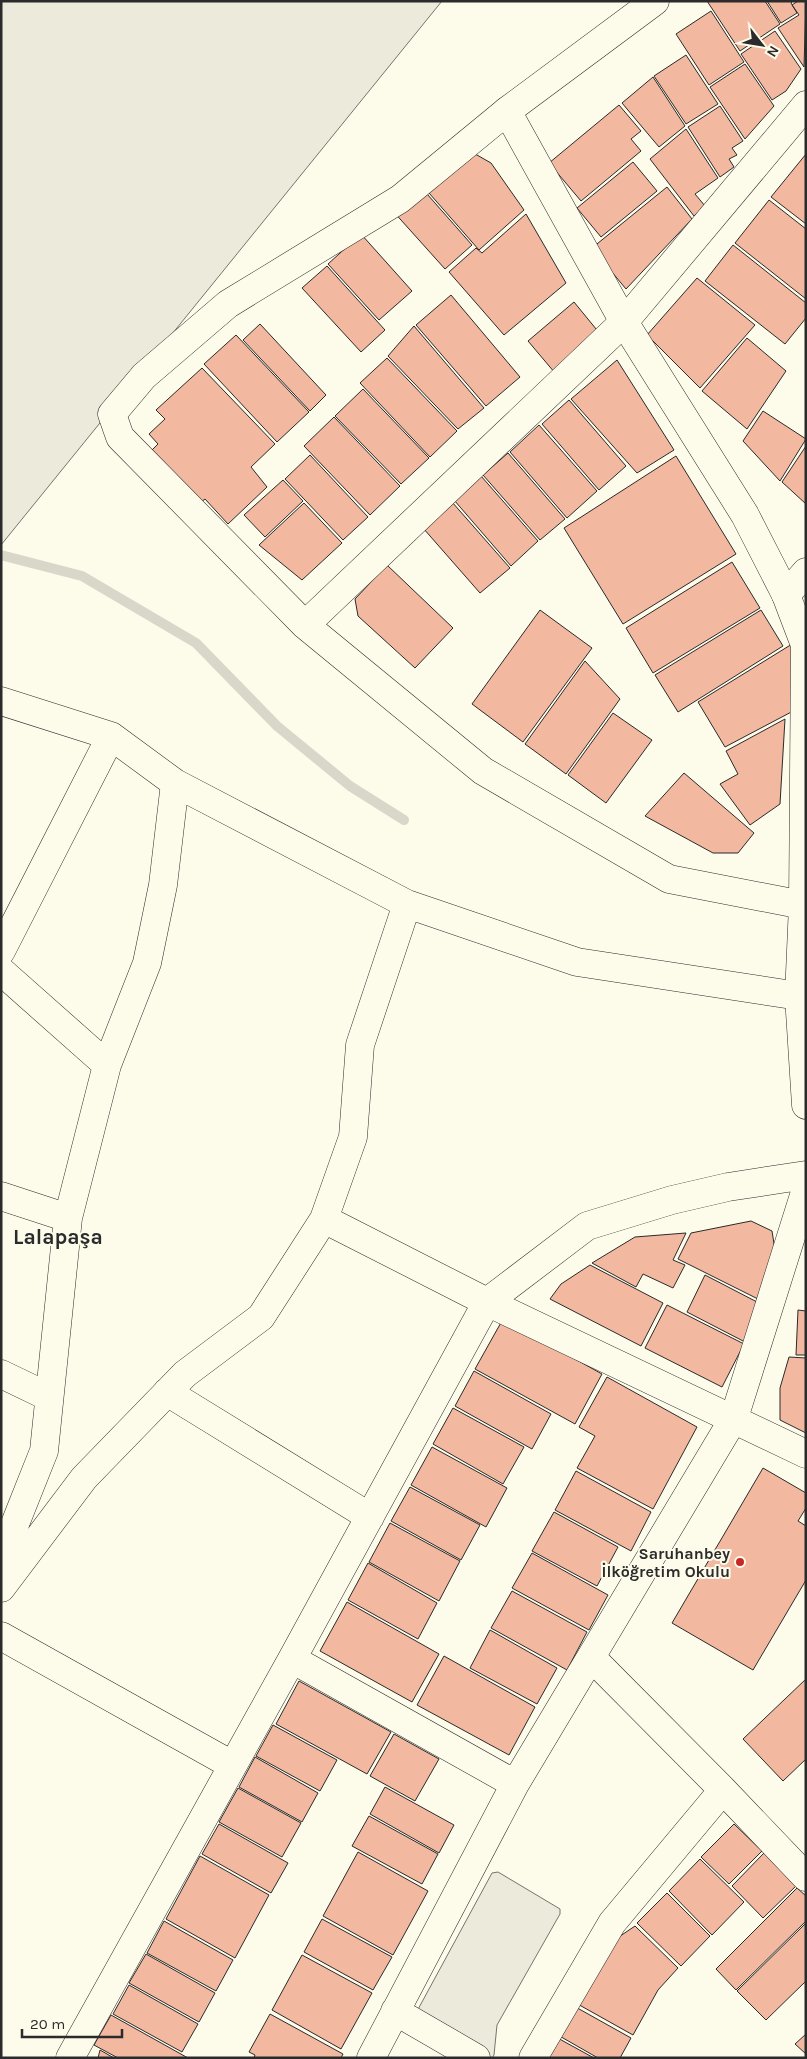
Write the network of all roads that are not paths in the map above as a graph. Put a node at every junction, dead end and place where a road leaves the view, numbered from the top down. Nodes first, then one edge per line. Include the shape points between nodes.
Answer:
1 (655, 1) edge
2 (806, 106) edge
3 (507, 112) junction
4 (624, 322) junction
5 (806, 572) edge
6 (786, 595) junction
7 (305, 625) junction
8 (1, 701) edge
9 (111, 736) junction
10 (175, 783) junction
11 (804, 868) edge
12 (407, 904) junction
13 (803, 905) junction
14 (1, 951) edge
15 (1, 971) edge
16 (798, 996) junction
17 (107, 1065) junction
18 (806, 1104) edge
19 (806, 1175) edge
20 (806, 1189) edge
21 (1, 1196) edge
22 (68, 1218) junction
23 (324, 1219) junction
24 (487, 1302) junction
25 (1, 1374) edge
26 (167, 1392) junction
27 (49, 1397) junction
28 (734, 1418) junction
29 (806, 1454) edge
30 (370, 1517) junction
31 (1, 1559) edge
32 (1, 1588) edge
33 (1, 1636) edge
34 (591, 1657) junction
35 (292, 1659) junction
36 (232, 1765) junction
37 (515, 1784) junction
38 (723, 1790) junction
39 (806, 1877) edge
40 (395, 2011) junction
41 (70, 2058) edge
42 (371, 2058) edge
43 (476, 2058) edge
44 (533, 2058) edge

1 - 3 street
2 - 4 street
3 - 4 street
3 - 7 street via 400,199 228,304 144,376 112,414 120,437
4 - 6 street via 745,514
4 - 7 street
5 - 6 street
6 - 11 street via 805,645
7 - 13 street via 483,771 669,879
8 - 9 street
9 - 10 street
9 - 14 street
10 - 12 street
10 - 17 street via 163,885 147,963
11 - 13 street
12 - 16 street via 578,962
12 - 23 street via 360,1045 353,1137
13 - 16 street
15 - 17 street
16 - 18 street
17 - 22 street
19 - 24 street via 728,1187 672,1200 587,1226
20 - 28 street
21 - 22 street
22 - 27 street
23 - 24 street
23 - 26 street via 261,1317 185,1374
24 - 28 street
24 - 30 street
25 - 27 street
26 - 30 street
26 - 32 street via 84,1478
27 - 31 street via 44,1451
28 - 29 street
28 - 34 street
30 - 35 street
33 - 36 street
34 - 37 street
34 - 38 street
35 - 36 street
35 - 37 street
36 - 41 street
37 - 40 street
38 - 39 street
38 - 44 street via 612,1924
40 - 42 street
40 - 43 street

